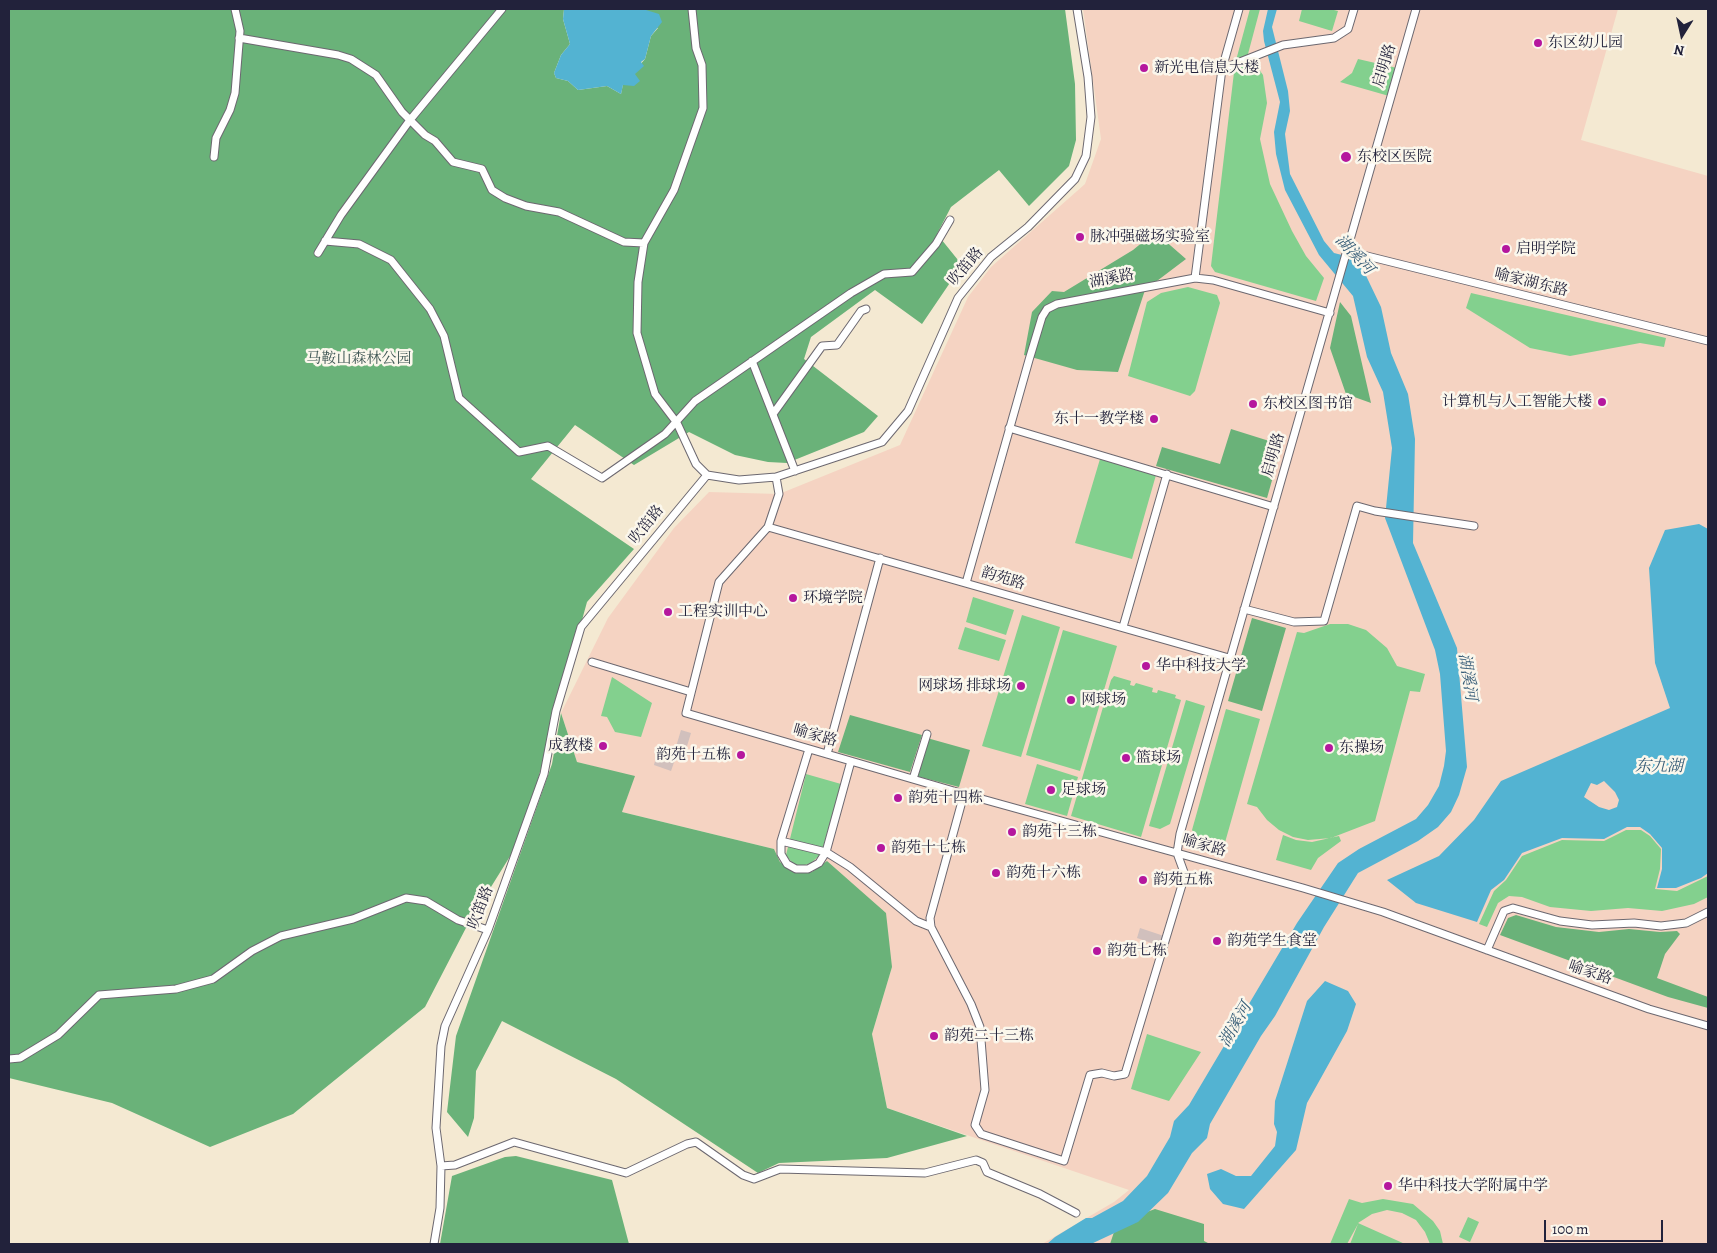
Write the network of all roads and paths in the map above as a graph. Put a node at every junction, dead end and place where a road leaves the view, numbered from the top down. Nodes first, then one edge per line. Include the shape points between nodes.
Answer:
1 (235, 9) edge
2 (502, 9) edge
3 (692, 9) edge
4 (1076, 9) edge
5 (1239, 9) edge
6 (1354, 9) edge
7 (1416, 9) edge
8 (239, 38) junction
9 (1222, 69) junction
10 (410, 120) junction
11 (214, 157) dead end
12 (950, 220) dead end
13 (325, 241) junction
14 (644, 243) junction
15 (1347, 251) junction
16 (318, 253) dead end
17 (1195, 278) junction
18 (866, 309) dead end
19 (1330, 313) junction
20 (1708, 341) edge
21 (752, 362) junction
22 (773, 414) junction
23 (678, 423) junction
24 (1009, 428) junction
25 (795, 471) junction
26 (1167, 474) junction
27 (708, 476) junction
28 (776, 477) junction
29 (1274, 507) junction
30 (1474, 526) dead end
31 (768, 527) junction
32 (880, 558) junction
33 (966, 583) junction
34 (1244, 609) junction
35 (1123, 627) junction
36 (1230, 658) junction
37 (592, 662) dead end
38 (691, 692) junction
39 (926, 734) dead end
40 (809, 749) junction
41 (827, 754) junction
42 (851, 761) junction
43 (913, 779) junction
44 (964, 794) junction
45 (781, 841) junction
46 (826, 852) junction
47 (1177, 853) junction
48 (1708, 912) edge
49 (931, 927) junction
50 (488, 930) junction
51 (1487, 950) junction
52 (1708, 1026) edge
53 (9, 1059) edge
54 (441, 1166) junction
55 (1076, 1213) dead end
56 (434, 1244) edge

1 - 8 street
2 - 10 street
3 - 14 street via 696,48 702,65 703,108 674,190
4 - 25 street, 吹笛路 via 1088,77 1091,117 1086,156 1075,179 1028,227 991,257 958,298 908,411 882,442
5 - 9 street
6 - 9 street via 1348,29 1334,38 1283,45
7 - 15 street, 启明路
8 - 10 street via 351,59 376,75
8 - 11 street via 235,93 216,138
9 - 17 street
10 - 13 street
10 - 14 street via 453,162 482,169 492,190 505,198 559,212 624,242
12 - 21 street via 936,244 912,272 884,274
13 - 16 street
13 - 23 street via 359,244 390,260 430,308 444,336 459,398 518,452 548,446 602,478
14 - 23 street via 638,282 637,333 655,394
15 - 19 street, 启明路
15 - 20 street, 喻家湖东路
17 - 19 street
17 - 24 street, 湖溪路 via 1057,304 1047,309
18 - 22 street via 861,310 837,346 822,346
19 - 29 street, 启明路
21 - 22 street
21 - 23 street via 695,401
22 - 25 street
23 - 27 street via 696,464
24 - 26 street
24 - 33 street, 湖溪路
25 - 28 street, 吹笛路
26 - 29 street
26 - 35 street
27 - 28 street, 吹笛路 via 739,480
27 - 50 street, 吹笛路 via 581,627 556,710 544,774
28 - 31 street via 779,494
29 - 34 street, 启明路
30 - 34 street via 1357,506 1324,621 1294,622
31 - 32 street, 韵苑路
31 - 38 street via 719,582
32 - 33 street, 韵苑路
32 - 41 street
33 - 35 street, 韵苑路
34 - 36 street, 启明路
35 - 36 street, 韵苑路
36 - 47 street, 启明路
37 - 38 street
38 - 40 street, 喻家路 via 686,713
39 - 43 street
40 - 41 street, 喻家路
40 - 45 street
41 - 42 street, 喻家路
42 - 43 street, 喻家路
42 - 46 street
43 - 44 street, 喻家路
44 - 47 street, 喻家路
44 - 49 street via 930,918
45 - 46 street
45 - 46 street via 781,854 787,864 796,869 808,869 819,864
46 - 49 street via 850,867 916,921
47 - 49 street via 1185,875 1126,1074 1090,1075 1064,1161 982,1134 975,1125 985,1090 980,1027
47 - 51 street, 喻家路 via 1352,903
48 - 51 street via 1686,923 1660,926 1634,922 1592,925 1560,921 1513,908 1504,911
50 - 53 street via 458,920 426,901 406,898 353,919 281,936 252,951 214,979 176,989 99,995 58,1035 20,1058
50 - 54 street, 吹笛路 via 445,1026 441,1046 436,1128
51 - 52 street, 喻家路
54 - 55 street via 455,1165 514,1142 626,1173 696,1142 742,1175 754,1179 780,1169 924,1173 976,1160 983,1163 987,1172
54 - 56 street, 吹笛路 via 439,1218

